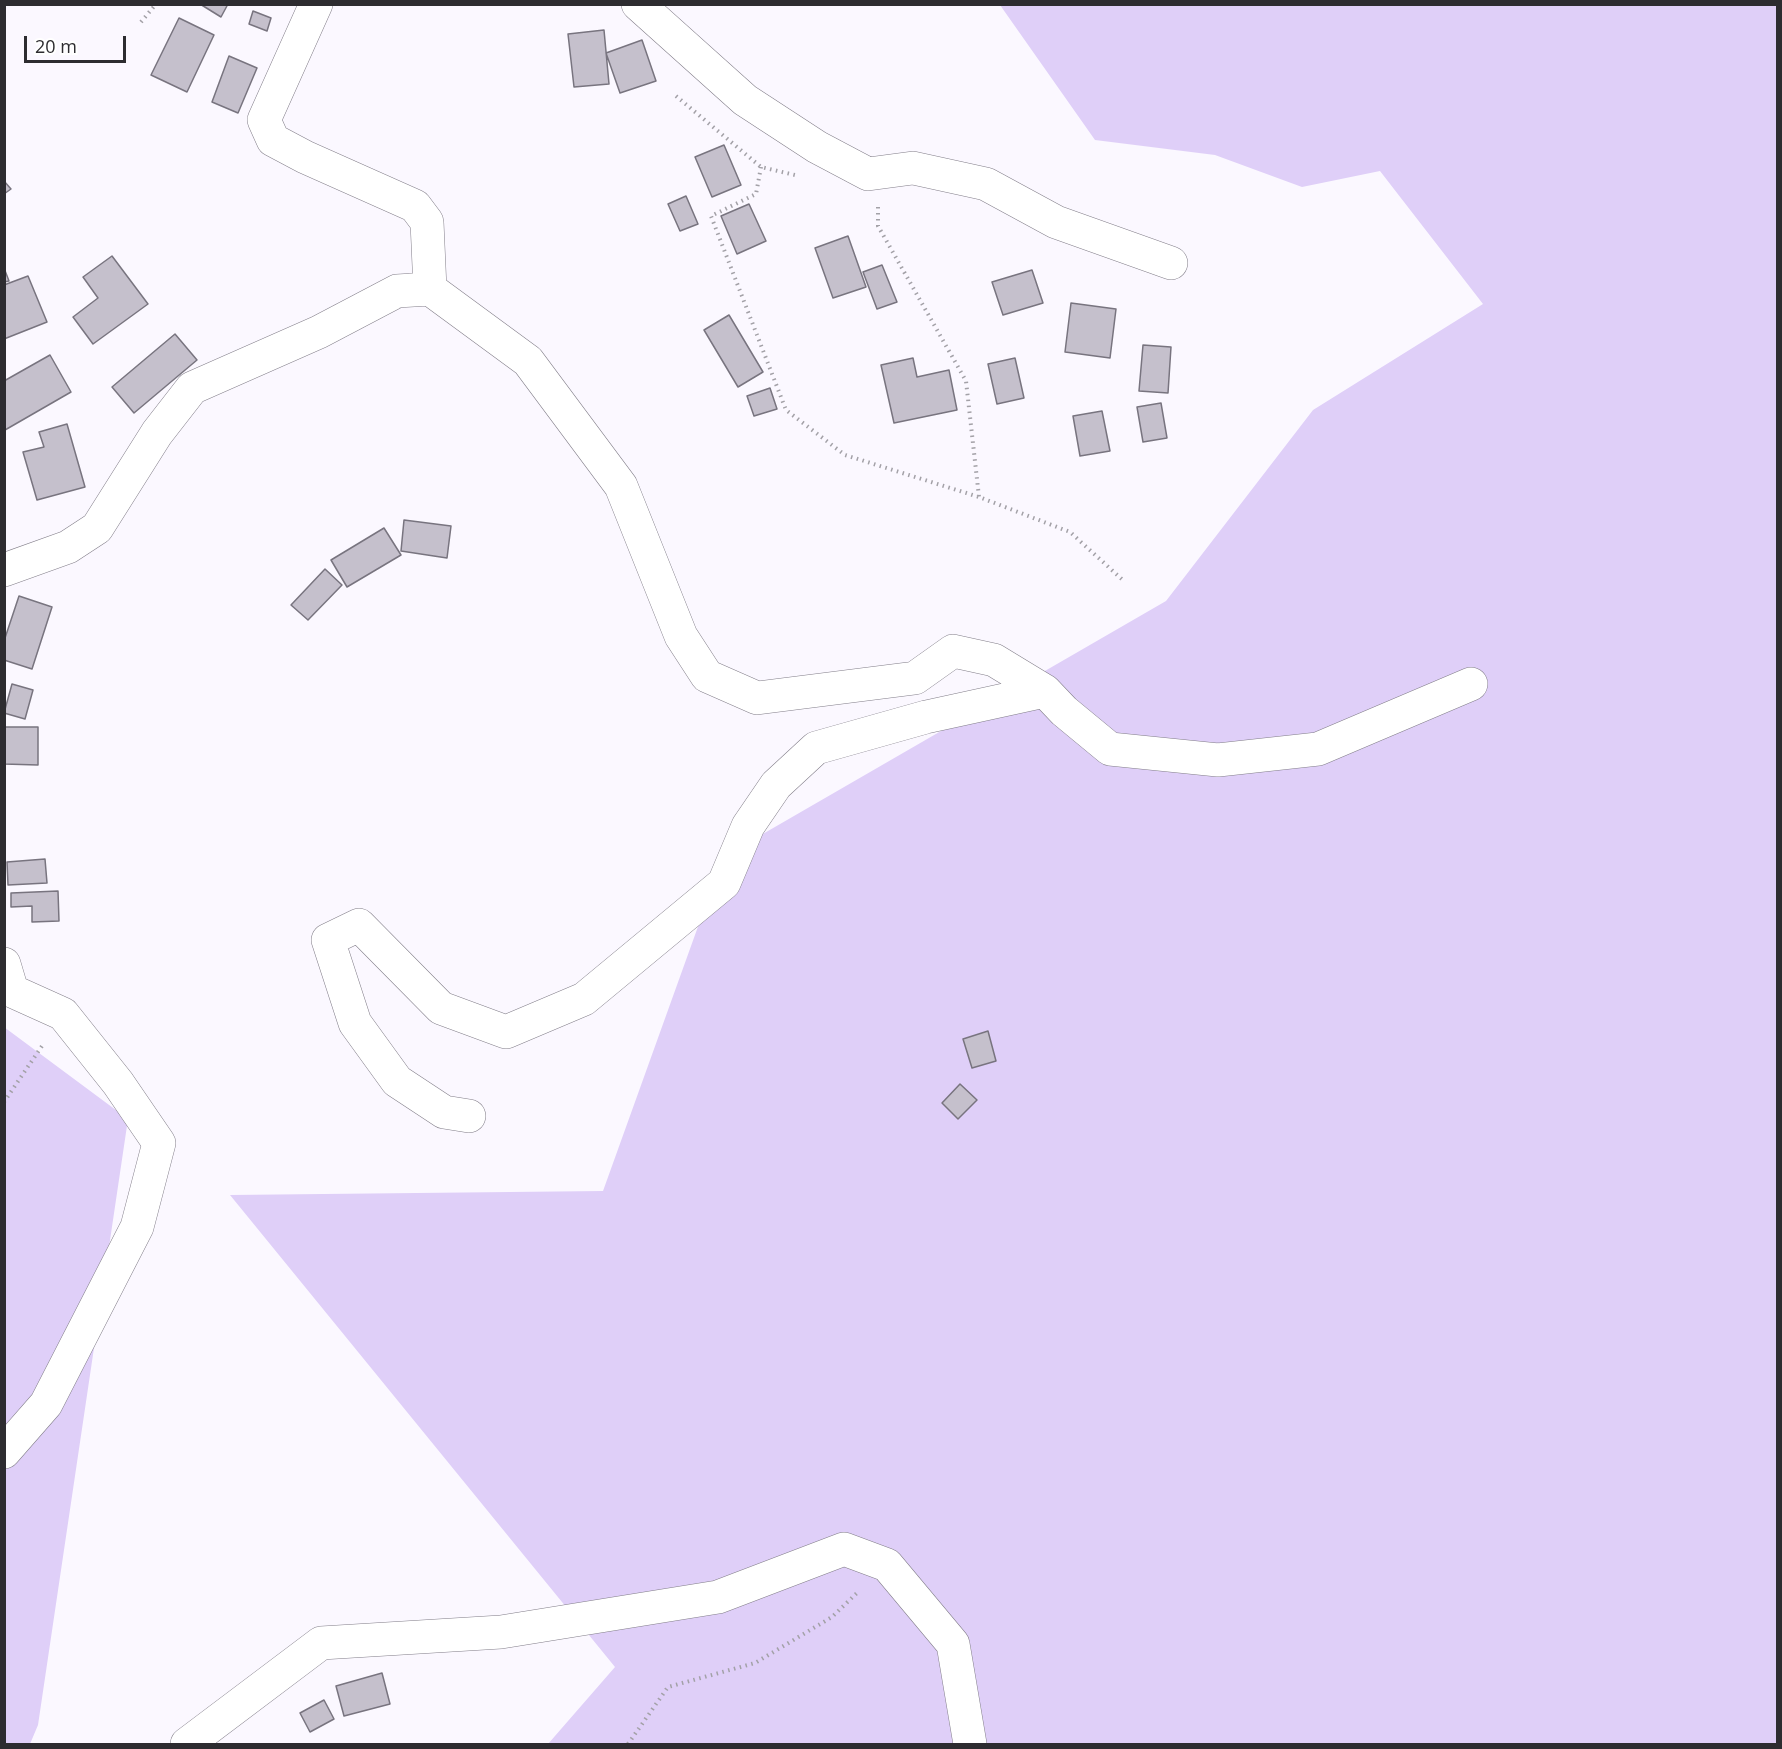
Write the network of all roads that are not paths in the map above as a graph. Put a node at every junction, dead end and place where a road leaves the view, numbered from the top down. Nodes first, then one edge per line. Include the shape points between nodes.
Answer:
1 (316, 4) edge
2 (638, 4) edge
3 (1171, 263) dead end
4 (430, 289) junction
5 (4, 570) edge
6 (1471, 684) dead end
7 (1045, 691) junction
8 (4, 964) edge
9 (469, 1116) dead end
10 (4, 1452) edge
11 (187, 1744) edge
12 (970, 1744) edge

1 - 4 street via 264,120 273,140 415,206 427,222
2 - 3 street via 745,100 817,147 868,174 913,168 986,184 1056,222
4 - 5 street via 397,291 319,332 192,388 157,433 97,528 68,547
4 - 7 street via 528,361 621,486 681,636 707,676 757,699 915,678 953,651 994,660
6 - 7 street via 1318,749 1218,760 1110,749
7 - 9 street via 926,717 816,748 776,785 747,826 724,883 584,999 506,1032 441,1008 359,925 328,940 356,1023 397,1081 444,1112
8 - 10 street via 12,991 63,1014 159,1143 137,1227 46,1404
11 - 12 street via 321,1643 501,1632 718,1597 844,1549 886,1565 953,1644

